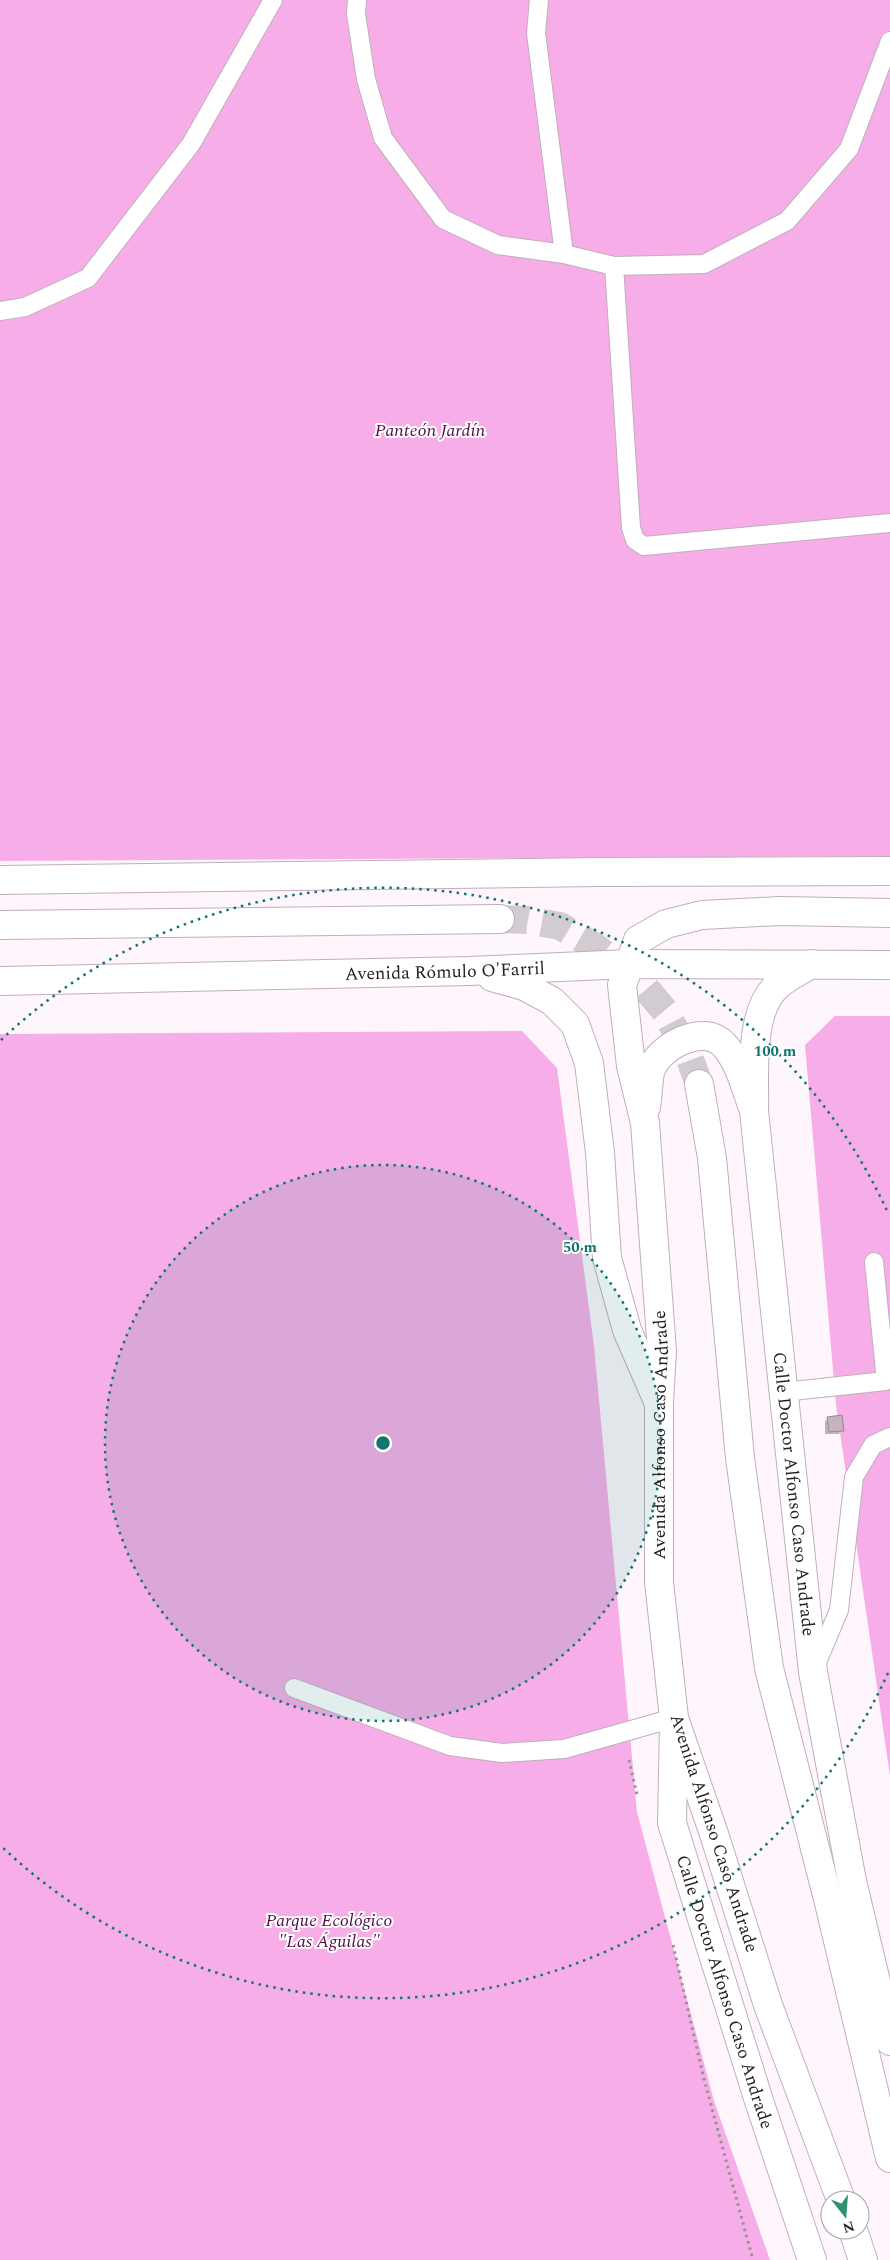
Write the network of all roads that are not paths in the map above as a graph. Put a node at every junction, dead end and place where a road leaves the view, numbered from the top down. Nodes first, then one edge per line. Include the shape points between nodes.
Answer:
1 (273, 0) edge
2 (358, 0) edge
3 (539, 0) edge
4 (890, 41) edge
5 (564, 254) junction
6 (614, 266) junction
7 (0, 311) edge
8 (890, 523) edge
9 (890, 871) edge
10 (0, 880) edge
11 (890, 913) edge
12 (500, 919) tunnel mouth
13 (0, 925) edge
14 (630, 964) junction
15 (811, 964) junction
16 (890, 965) edge
17 (469, 971) junction
18 (0, 981) edge
19 (699, 1084) tunnel mouth
20 (754, 1111) junction
21 (644, 1123) junction
22 (874, 1262) dead end
23 (783, 1392) junction
24 (658, 1402) junction
25 (890, 1437) edge
26 (813, 1672) junction
27 (294, 1688) dead end
28 (674, 1718) junction
29 (870, 1962) junction
30 (856, 2021) junction
31 (890, 2040) edge
32 (882, 2101) edge
33 (890, 2158) edge
34 (837, 2190) edge
35 (856, 2240) edge
36 (812, 2260) edge
37 (863, 2260) edge

1 - 7 lane via 191,144 88,278 25,307
2 - 5 lane via 356,14 366,78 383,138 443,219 498,245
3 - 5 lane via 536,33
4 - 6 lane via 849,149 787,221 704,264
5 - 6 lane
6 - 8 lane via 631,528 635,540 644,546
9 - 10 main road
11 - 14 main road via 780,911 702,915 666,924 638,940
12 - 13 main road
14 - 15 main road, Avenida Rómulo O'Farril
14 - 17 main road, Avenida Rómulo O'Farril
14 - 21 main road via 622,984 624,1009 631,1066
15 - 16 main road, Avenida Rómulo O'Farril
15 - 20 main road, Calle Doctor Alfonso Caso Andrade via 777,986 761,1008 756,1041
17 - 18 main road, Avenida Rómulo O'Farril
17 - 24 main road via 524,986 552,1001 574,1024 589,1063 600,1153 607,1258 627,1330
19 - 30 main road via 712,1158 740,1458 769,1668
20 - 21 main road via 734,1059 723,1044 706,1036 693,1037 678,1041 664,1051 651,1071
20 - 23 main road, Calle Doctor Alfonso Caso Andrade
21 - 24 main road, Avenida Alfonso Caso Andrade via 662,1351
22 - 23 lane via 886,1381
23 - 26 main road, Calle Doctor Alfonso Caso Andrade
24 - 28 main road, Avenida Alfonso Caso Andrade via 659,1582
25 - 26 lane via 873,1444 854,1477 839,1610
26 - 29 main road, Calle Doctor Alfonso Caso Andrade
27 - 28 lane via 450,1746 502,1753 564,1748
28 - 34 main road, Avenida Alfonso Caso Andrade via 768,2005
28 - 36 main road, Calle Doctor Alfonso Caso Andrade via 672,1823
29 - 30 main road
29 - 31 main road, Calle Doctor Alfonso Caso Andrade
30 - 32 main road
32 - 33 main road
35 - 37 main road

